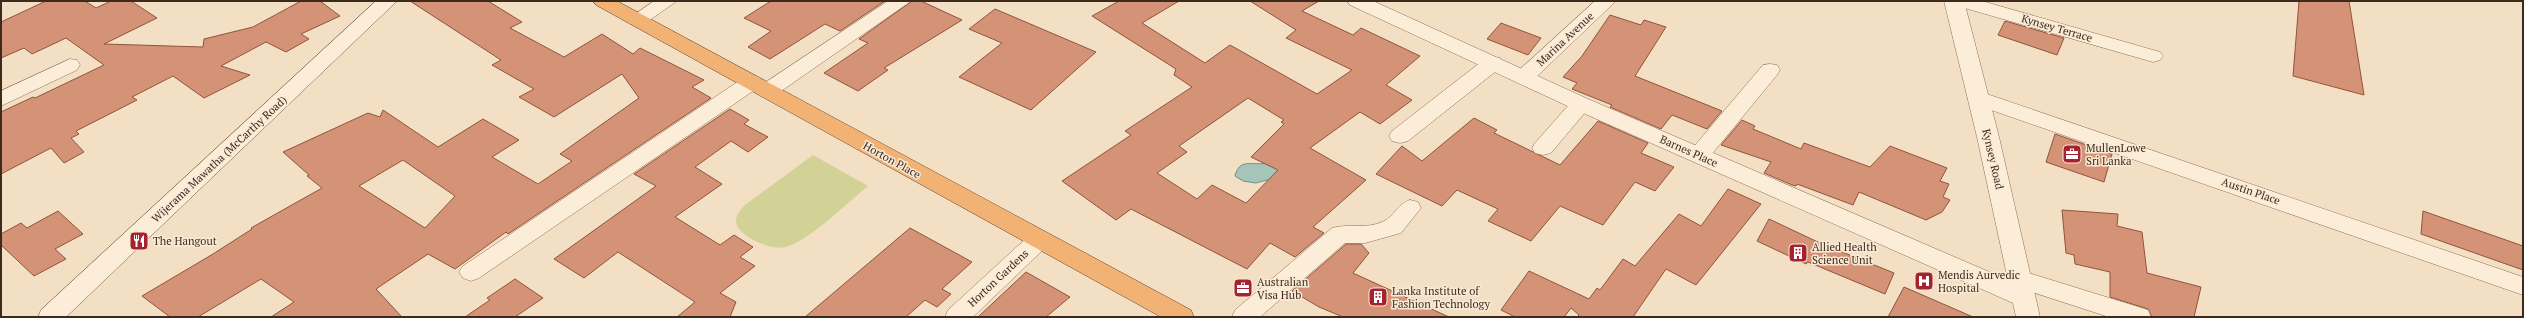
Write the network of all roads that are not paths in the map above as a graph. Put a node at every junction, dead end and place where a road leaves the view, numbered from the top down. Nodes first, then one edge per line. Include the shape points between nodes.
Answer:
1 (387, 1) edge
2 (603, 1) edge
3 (667, 1) edge
4 (901, 1) edge
5 (1357, 1) edge
6 (1606, 1) edge
7 (1954, 1) edge
8 (1961, 1) edge
9 (637, 20) junction
10 (2153, 56) dead end
11 (1493, 63) junction
12 (70, 65) dead end
13 (1770, 70) dead end
14 (1524, 77) junction
15 (759, 87) junction
16 (1978, 98) junction
17 (1, 99) edge
18 (1581, 104) junction
19 (1400, 136) dead end
20 (1543, 148) dead end
21 (1699, 155) junction
22 (1410, 208) dead end
23 (1040, 239) junction
24 (471, 272) dead end
25 (2523, 286) edge
26 (2023, 298) edge
27 (50, 317) edge
28 (957, 317) edge
29 (1182, 317) edge
30 (1244, 317) edge
31 (2139, 317) edge

1 - 27 street, Wijerama Mawatha (McCarthy Road)
2 - 9 highway, Horton Place
3 - 9 street
4 - 15 street
5 - 11 street, Barnes Place
6 - 14 street, Marina Avenue
7 - 16 street, Kynsey Road
8 - 10 street, Kynsey Terrace
9 - 15 highway, Horton Place
11 - 14 street, Barnes Place
11 - 19 street
12 - 17 street
13 - 21 street
14 - 18 street, Barnes Place
15 - 23 highway, Horton Place
15 - 24 street
16 - 25 street, Austin Place
16 - 26 street, Kynsey Road
18 - 20 street
18 - 21 street, Barnes Place
21 - 26 street, Barnes Place
22 - 30 street via 1393,226 1365,235 1340,234
23 - 28 street, Horton Gardens
23 - 29 highway, Horton Place
26 - 31 street, Barnes Place

